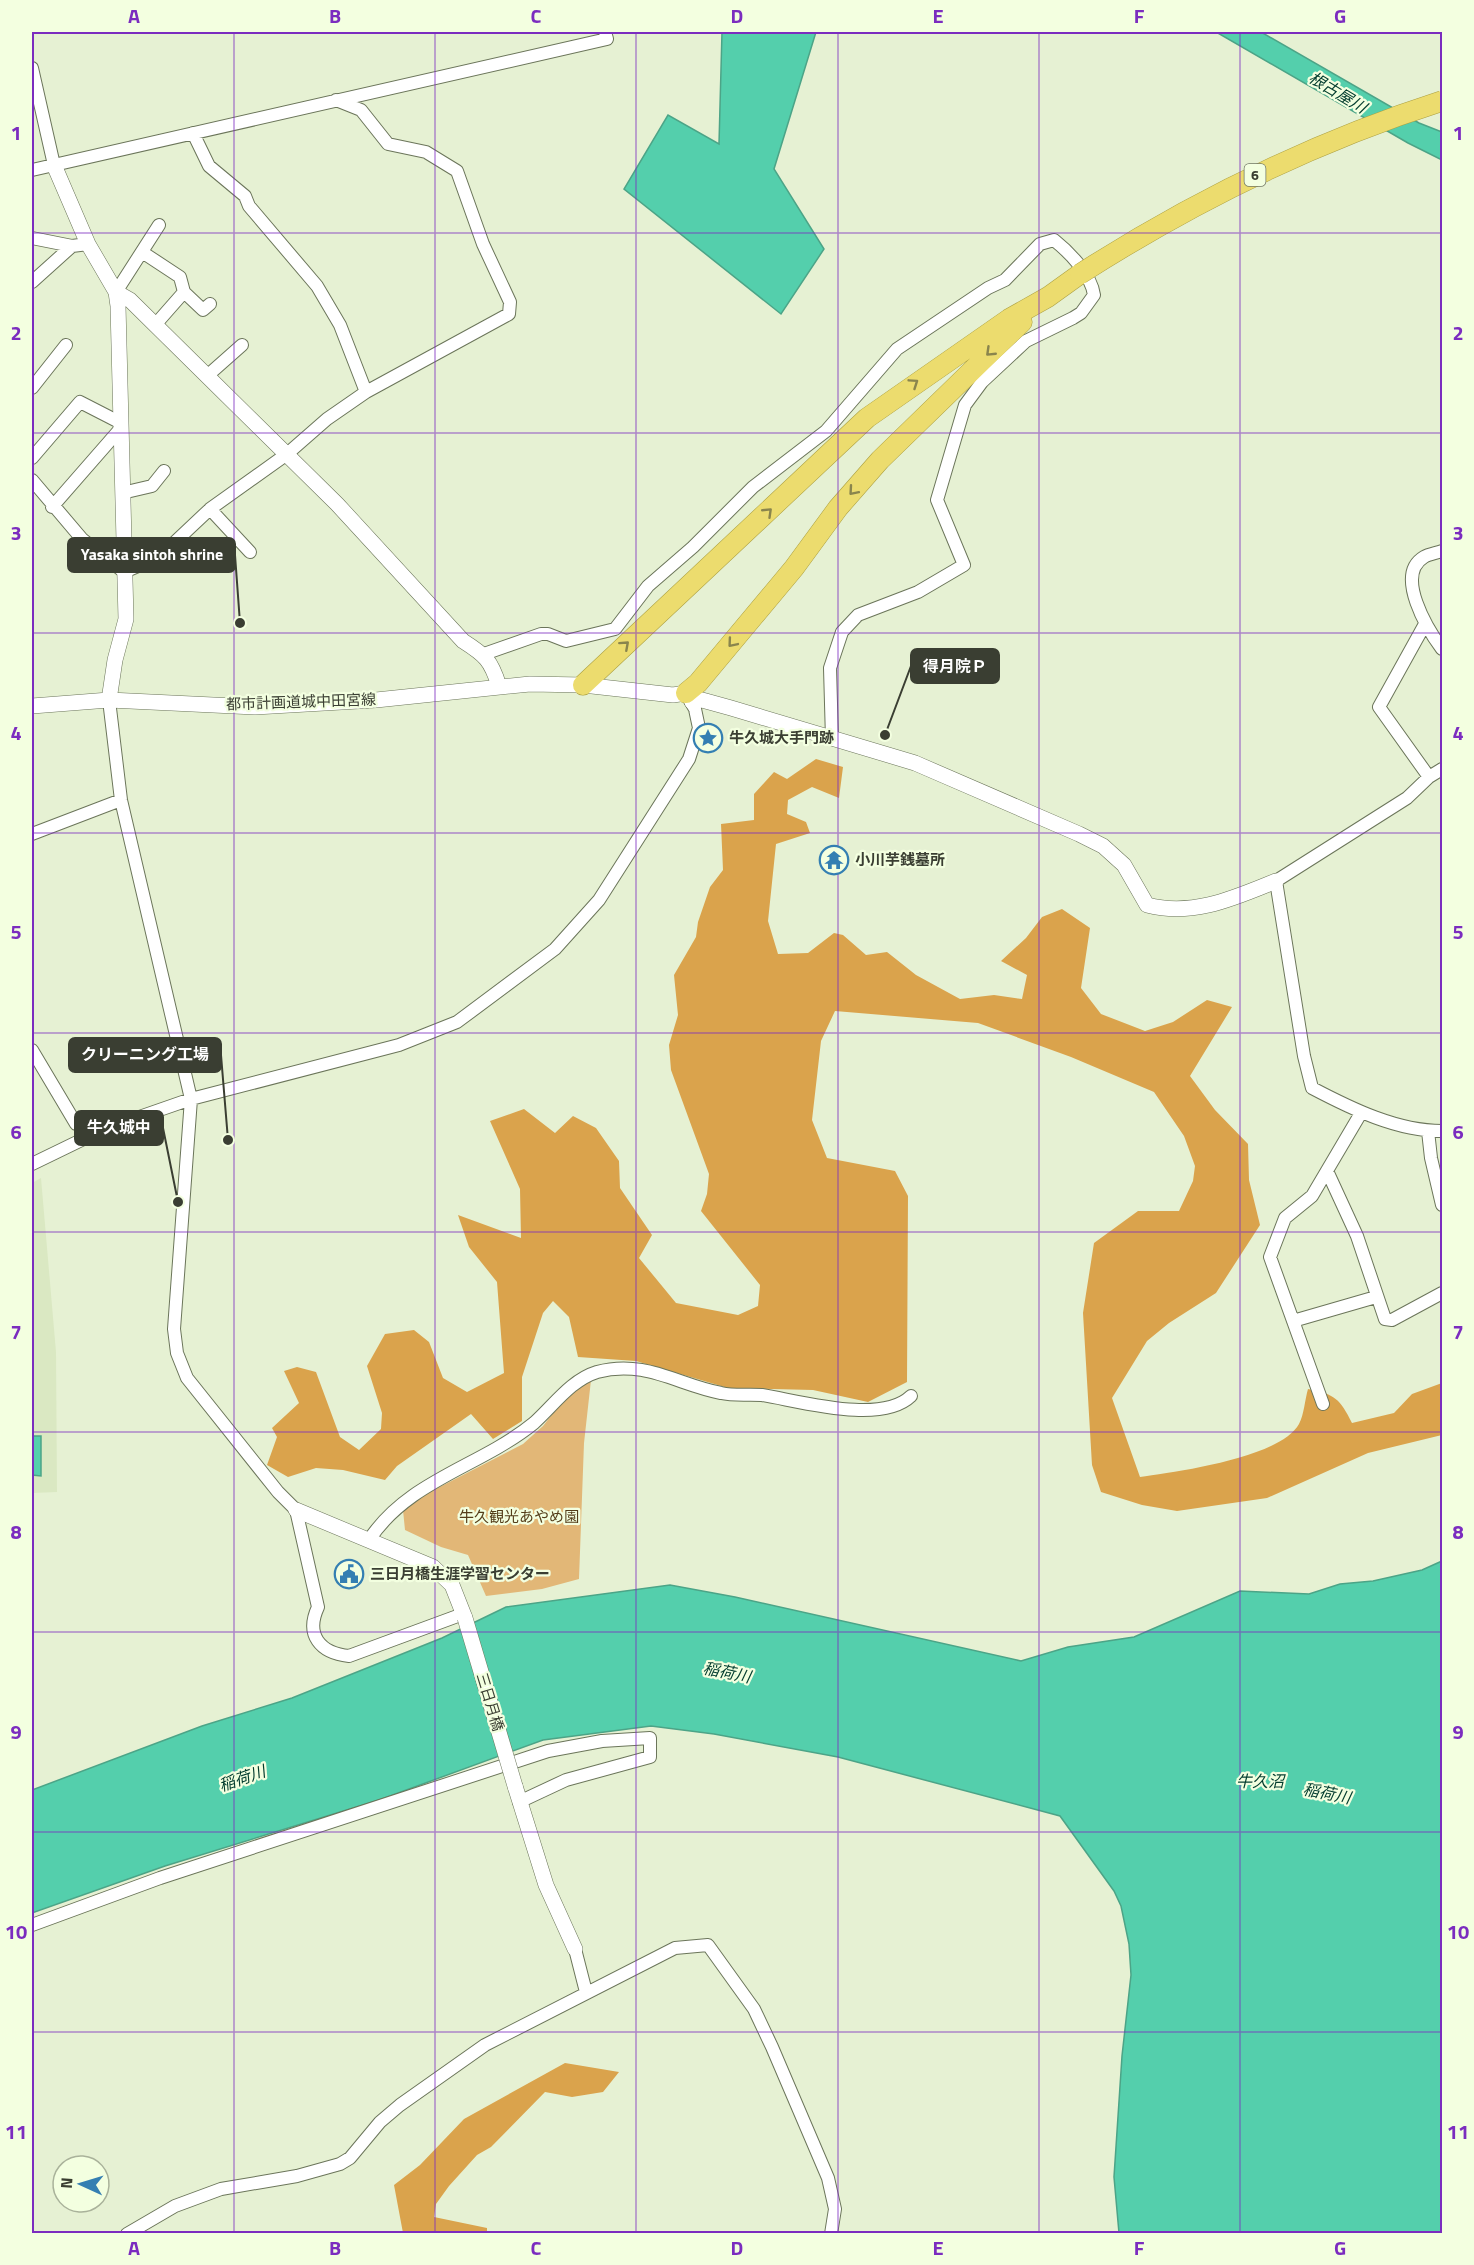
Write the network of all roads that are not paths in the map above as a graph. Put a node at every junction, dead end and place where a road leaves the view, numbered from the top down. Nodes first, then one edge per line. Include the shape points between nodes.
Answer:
1 (605, 32) edge
2 (32, 68) edge
3 (336, 100) junction
4 (1443, 101) edge
5 (193, 133) junction
6 (54, 165) junction
7 (32, 170) edge
8 (159, 225) dead end
9 (32, 238) edge
10 (88, 244) junction
11 (72, 246) junction
12 (142, 252) junction
13 (32, 282) edge
14 (116, 292) junction
15 (184, 292) junction
16 (1048, 297) junction
17 (210, 304) dead end
18 (155, 325) junction
19 (66, 345) dead end
20 (242, 345) dead end
21 (207, 376) junction
22 (32, 387) edge
23 (366, 392) junction
24 (122, 425) junction
25 (287, 454) junction
26 (32, 458) edge
27 (164, 471) dead end
28 (32, 480) edge
29 (122, 494) junction
30 (52, 507) junction
31 (210, 509) junction
32 (1443, 551) edge
33 (250, 552) dead end
34 (123, 572) junction
35 (1425, 624) junction
36 (1443, 649) edge
37 (484, 654) junction
38 (583, 685) junction
39 (499, 686) junction
40 (689, 698) junction
41 (109, 700) junction
42 (32, 706) edge
43 (832, 739) junction
44 (1443, 769) edge
45 (1429, 777) junction
46 (122, 800) junction
47 (32, 834) edge
48 (1276, 881) junction
49 (32, 1050) edge
50 (191, 1099) junction
51 (1361, 1113) junction
52 (102, 1131) junction
53 (1428, 1131) junction
54 (1443, 1131) edge
55 (32, 1164) edge
56 (1328, 1173) junction
57 (1443, 1205) edge
58 (1443, 1293) edge
59 (1376, 1297) junction
60 (1293, 1321) junction
61 (911, 1396) dead end
62 (1323, 1404) dead end
63 (296, 1510) junction
64 (369, 1540) junction
65 (464, 1616) junction
66 (519, 1802) junction
67 (32, 1925) edge
68 (575, 1949) joint
69 (586, 1992) junction
70 (127, 2234) edge
71 (831, 2234) edge

1 - 3 street via 607,39
2 - 6 street
3 - 5 street
3 - 23 street via 361,110 388,144 426,152 458,171 483,244 510,302 509,314
4 - 16 highway, 6, bridge via 1343,136 1248,178 1186,210
5 - 6 street
5 - 23 street via 209,166 244,196 317,286 340,325
6 - 7 street
6 - 10 street
8 - 12 street
9 - 11 street
10 - 11 street
10 - 14 street
11 - 13 street
12 - 14 street
12 - 15 street via 180,277
14 - 18 street
14 - 24 street
15 - 17 street via 202,310
15 - 18 street
38 -> 16 highway via 867,418 1009,319
16 -> 40 highway via 880,460
18 - 21 street
19 - 22 street
20 - 21 street
21 - 25 street
23 - 25 street
24 - 26 street via 80,402
24 - 29 street
24 - 30 street
25 - 31 street
25 - 37 street via 463,641
27 - 29 street via 152,486
28 - 30 street
29 - 34 street
30 - 34 street via 82,539
31 - 33 street
31 - 34 street via 159,557
32 - 35 street via 1424,557 1415,567 1415,600
34 - 41 street via 126,619
35 - 36 street
35 - 45 street via 1378,707
37 - 39 street via 493,666
37 - 43 street via 541,634 566,641 615,629 648,586 753,487 826,431 897,349 1005,280 1040,244 1053,240 1071,254 1094,295 1073,318 1026,340 982,382 965,405 937,500 964,566 918,592 858,615 842,632 830,668
38 - 39 street, 都市計画道城中田宮線
38 - 40 street, 都市計画道城中田宮線
39 - 41 street, 都市計画道城中田宮線 via 376,700 255,706
40 - 43 street, 都市計画道城中田宮線
40 - 50 street via 699,728 689,759 599,900 555,949 457,1022 399,1045
41 - 42 street, 都市計画道城中田宮線
41 - 46 street
43 - 48 street, 都市計画道城中田宮線 via 915,763 1000,797 1103,846 1124,865 1147,905 1164,910 1195,909
44 - 45 street
45 - 48 street via 1407,798
46 - 47 street
46 - 50 street
48 - 51 street via 1312,1088
49 - 52 street via 76,1124
50 - 52 street
50 - 63 street via 174,1329 177,1353 194,1388
51 - 53 street
51 - 56 street
52 - 55 street
53 - 54 street
53 - 57 street
56 - 59 street via 1358,1236
56 - 60 street via 1312,1196 1285,1218 1270,1257
58 - 59 street via 1392,1320 1385,1319
59 - 60 street
60 - 62 street
61 - 64 street via 891,1407 861,1411 720,1393 632,1368 598,1372 577,1382 532,1425 498,1448 404,1501
63 - 64 street, 三日月橋
63 - 65 street via 318,1606 312,1620 315,1636 333,1654 349,1656
64 - 65 street, 三日月橋 via 433,1567 452,1585
65 - 66 street, 三日月橋, bridge
66 - 67 street via 566,1780 650,1757 650,1738 602,1741 548,1751 160,1878
66 - 68 street, 三日月橋 via 546,1885
68 - 69 street
69 - 70 street via 493,2041 400,2105 380,2122 351,2158 340,2164 221,2189 175,2206
69 - 71 street via 675,1948 708,1945 754,2009 828,2178 835,2209

